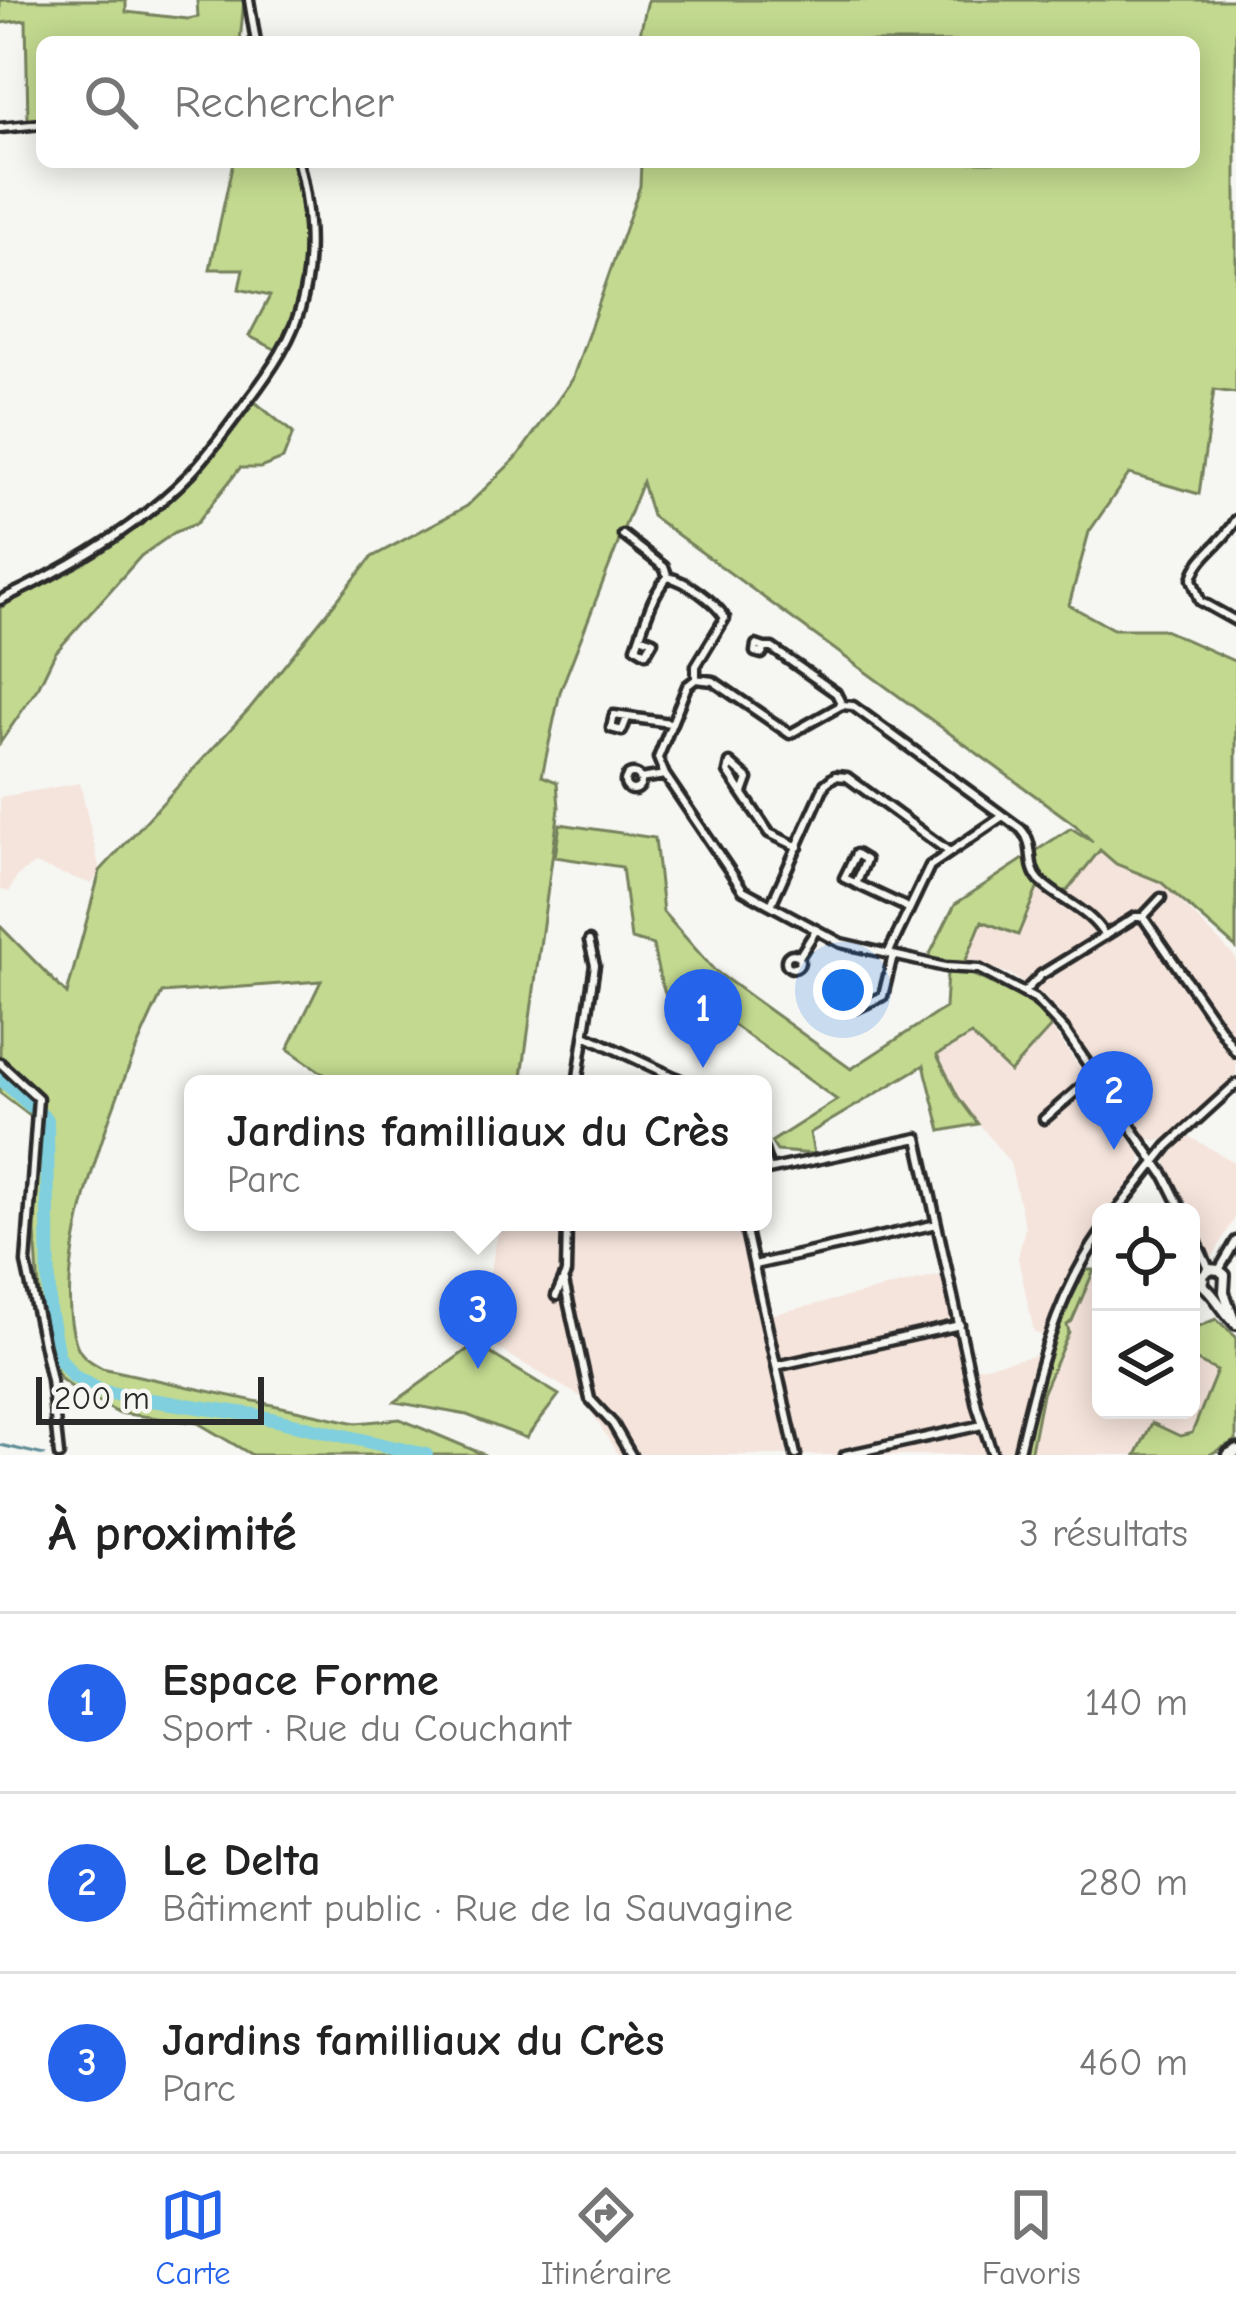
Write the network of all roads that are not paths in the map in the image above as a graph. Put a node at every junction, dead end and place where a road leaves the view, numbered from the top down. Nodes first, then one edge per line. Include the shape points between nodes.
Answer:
1 (249, 0) edge
2 (255, 36) edge
3 (36, 125) edge
4 (0, 128) edge
5 (299, 168) edge
6 (1236, 520) edge
7 (623, 535) dead end
8 (668, 577) junction
9 (0, 600) edge
10 (1236, 621) edge
11 (640, 636) dead end
12 (765, 648) dead end
13 (696, 679) junction
14 (842, 705) junction
15 (627, 718) dead end
16 (670, 724) junction
17 (665, 776) junction
18 (640, 779) dead end
19 (743, 793) junction
20 (1003, 816) junction
21 (797, 847) junction
22 (949, 851) junction
23 (856, 884) junction
24 (1162, 898) dead end
25 (771, 905) junction
26 (908, 908) junction
27 (1143, 916) junction
28 (816, 930) junction
29 (1105, 936) junction
30 (590, 941) dead end
31 (891, 955) junction
32 (799, 957) dead end
33 (1025, 991) junction
34 (857, 1008) dead end
35 (585, 1035) junction
36 (1236, 1052) edge
37 (0, 1063) edge
38 (578, 1075) edge
39 (671, 1075) edge
40 (1095, 1075) junction
41 (1236, 1084) edge
42 (1044, 1119) dead end
43 (1154, 1165) junction
44 (772, 1169) edge
45 (1123, 1203) edge
46 (1178, 1203) edge
47 (937, 1224) junction
48 (567, 1231) edge
49 (746, 1231) edge
50 (1236, 1241) edge
51 (1200, 1245) edge
52 (1092, 1247) edge
53 (754, 1265) junction
54 (1214, 1269) junction
55 (564, 1282) junction
56 (1223, 1286) junction
57 (1213, 1291) junction
58 (556, 1296) dead end
59 (1236, 1323) edge
60 (960, 1325) junction
61 (776, 1366) junction
62 (983, 1425) junction
63 (59, 1455) edge
64 (631, 1455) edge
65 (796, 1455) edge
66 (845, 1455) edge
67 (993, 1455) edge
68 (1018, 1455) edge

1 - 2 street
3 - 4 street
5 - 9 street via 308,218 303,301 256,390 152,508
6 - 10 street via 1192,579 1200,601
7 - 8 street
8 - 11 street
8 - 13 street via 725,618
12 - 14 street via 836,693
13 - 14 street via 713,681 790,734
13 - 16 street
14 - 20 street
15 - 16 street
16 - 17 street via 660,752
17 - 18 street
17 - 25 street via 735,882
19 - 19 street via 726,768 730,763 748,779
19 - 21 street via 769,833
20 - 22 street
20 - 29 street via 1029,837 1036,876 1093,917
21 - 22 street via 825,784 842,775
21 - 25 street
22 - 26 street via 926,872
23 - 23 street via 844,878 856,854 866,860
23 - 26 street
24 - 27 street
25 - 28 street
26 - 31 street
27 - 29 street
27 - 36 street
28 - 31 street
28 - 32 street
29 - 33 street
30 - 35 street via 595,965
31 - 33 street via 980,969
31 - 34 street via 883,996
33 - 40 street via 1054,1016
35 - 38 street
35 - 39 street
37 - 63 street via 38,1100 26,1263
40 - 42 street
40 - 43 street
41 - 43 street
43 - 45 street
43 - 46 street
44 - 47 street via 918,1138
47 - 53 street
47 - 60 street
48 - 55 street
49 - 53 street
50 - 54 street
51 - 54 street
52 - 68 street via 1041,1355
53 - 61 street
54 - 56 street via 1225,1275
54 - 57 street via 1203,1282
55 - 58 street
55 - 64 street via 590,1399
56 - 57 street
56 - 59 street
57 - 59 street
60 - 61 street
60 - 62 street
61 - 65 street
62 - 66 street
62 - 67 street

